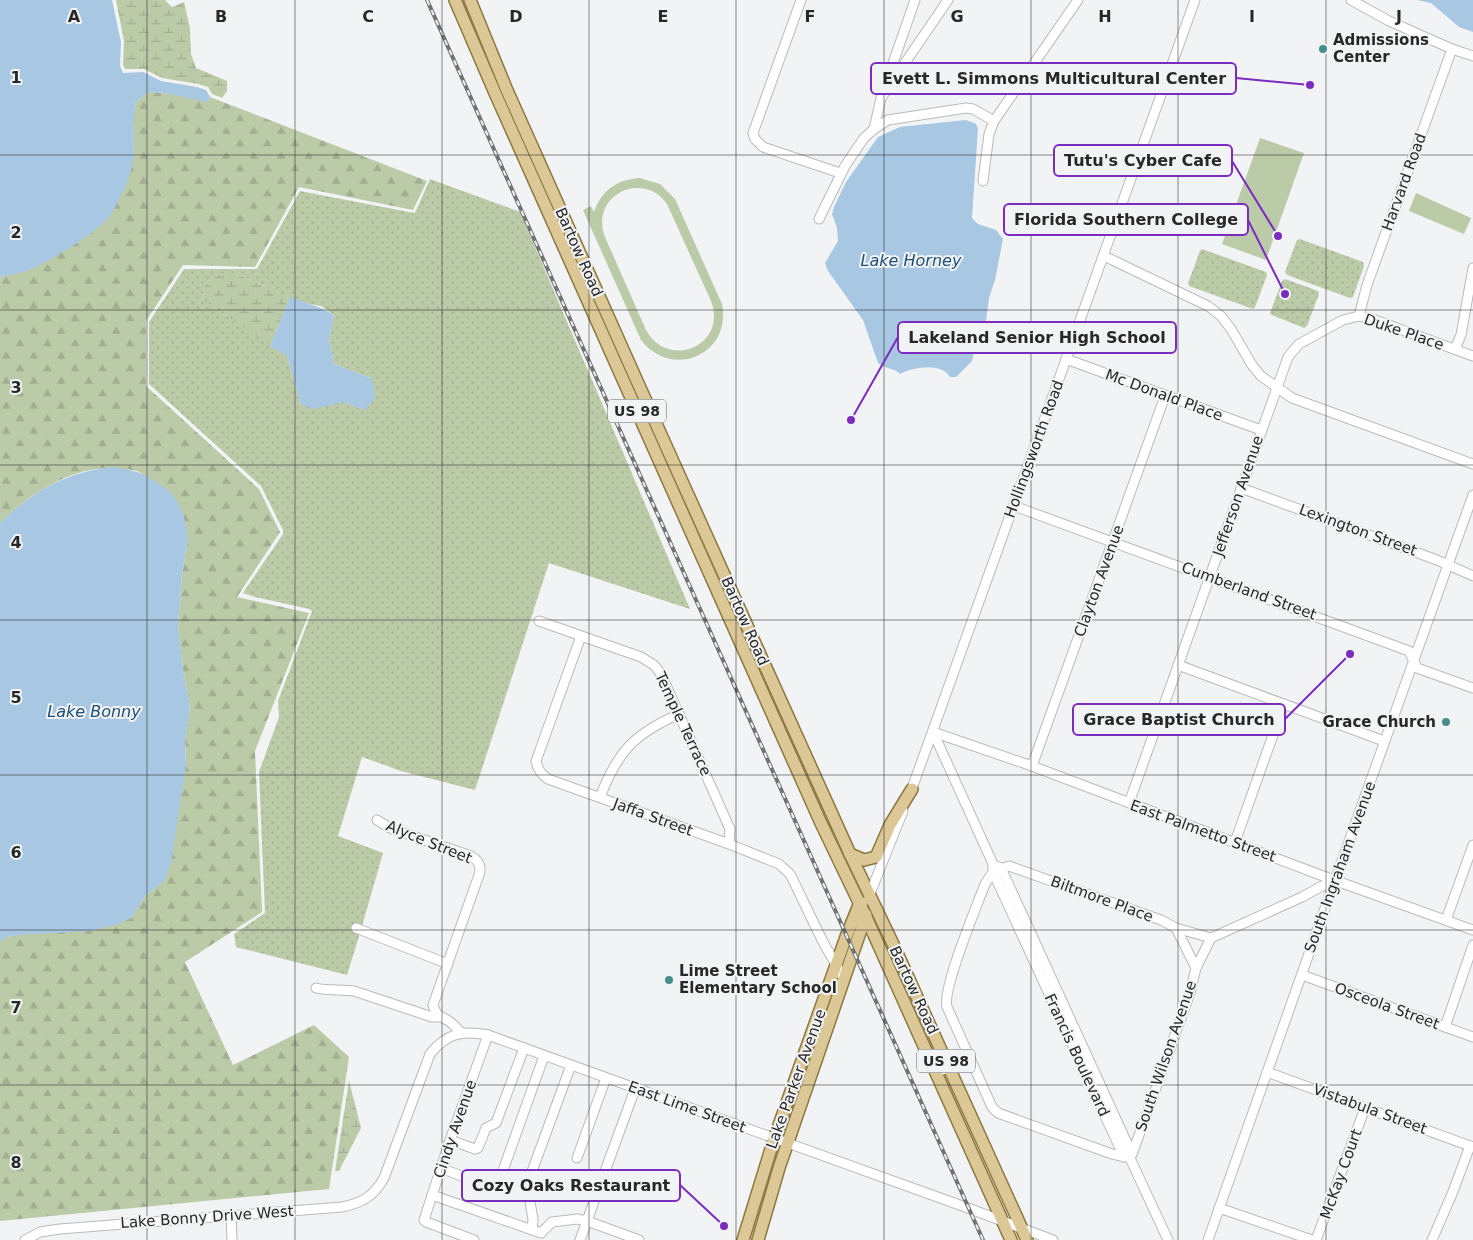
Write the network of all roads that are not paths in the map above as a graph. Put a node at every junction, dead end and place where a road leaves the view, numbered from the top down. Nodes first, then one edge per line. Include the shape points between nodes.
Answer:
1 (455, 0) edge
2 (470, 0) edge
3 (801, 0) edge
4 (915, 0) edge
5 (948, 0) edge
6 (1078, 0) edge
7 (1195, 0) edge
8 (1351, 0) edge
9 (1452, 49) junction
10 (1473, 56) edge
11 (881, 98) junction
12 (994, 121) junction
13 (874, 128) junction
14 (840, 173) junction
15 (983, 181) dead end
16 (819, 220) dead end
17 (1104, 256) junction
18 (1473, 268) edge
19 (1359, 316) junction
20 (1455, 349) junction
21 (1473, 356) edge
22 (1066, 359) junction
23 (1277, 387) junction
24 (1165, 396) junction
25 (1261, 430) junction
26 (671, 457) junction
27 (660, 463) junction
28 (1473, 464) edge
29 (1241, 488) junction
30 (1473, 495) edge
31 (1014, 506) junction
32 (1113, 542) junction
33 (1448, 565) junction
34 (1473, 576) edge
35 (1210, 577) junction
36 (539, 621) dead end
37 (580, 636) junction
38 (1414, 659) junction
39 (1178, 665) junction
40 (1473, 688) edge
41 (1284, 704) junction
42 (679, 714) junction
43 (932, 732) junction
44 (1384, 741) junction
45 (1032, 766) junction
46 (912, 789) junction
47 (600, 797) junction
48 (1129, 803) junction
49 (377, 820) dead end
50 (1235, 842) junction
51 (729, 844) junction
52 (1473, 845) edge
53 (850, 854) junction
54 (995, 868) junction
55 (1335, 879) junction
56 (869, 896) junction
57 (859, 905) junction
58 (866, 918) junction
59 (1446, 920) junction
60 (356, 928) dead end
61 (1176, 928) junction
62 (1473, 930) edge
63 (1211, 938) junction
64 (1473, 945) edge
65 (448, 964) junction
66 (836, 965) junction
67 (1196, 968) junction
68 (1302, 974) junction
69 (844, 979) junction
70 (316, 988) dead end
71 (439, 1017) junction
72 (1445, 1027) junction
73 (461, 1032) junction
74 (488, 1035) junction
75 (1473, 1037) edge
76 (524, 1048) junction
77 (544, 1056) junction
78 (969, 1058) junction
79 (571, 1065) junction
80 (949, 1067) junction
81 (1267, 1072) junction
82 (936, 1073) junction
83 (606, 1078) junction
84 (635, 1089) junction
85 (1365, 1108) junction
86 (774, 1138) junction
87 (450, 1140) junction
88 (787, 1143) junction
89 (1471, 1146) edge
90 (1128, 1155) junction
91 (577, 1158) dead end
92 (441, 1168) junction
93 (554, 1179) dead end
94 (497, 1187) junction
95 (527, 1194) junction
96 (432, 1195) junction
97 (597, 1195) junction
98 (1219, 1208) junction
99 (231, 1215) junction
100 (587, 1221) junction
101 (1002, 1221) junction
102 (1021, 1228) junction
103 (532, 1230) junction
104 (25, 1240) edge
105 (232, 1240) edge
106 (474, 1240) edge
107 (580, 1240) edge
108 (639, 1240) edge
109 (743, 1240) edge
110 (758, 1240) edge
111 (1011, 1240) edge
112 (1026, 1240) edge
113 (1053, 1240) edge
114 (1168, 1240) edge
115 (1208, 1240) edge
116 (1312, 1240) edge
117 (1316, 1240) edge
118 (1432, 1240) edge

1 - 27 main road, Bartow Road / US 98
2 - 26 main road, Bartow Road / US 98
3 - 14 street via 753,132 763,148
4 - 11 street
5 - 11 street
6 - 12 street
7 - 17 street, Hollingsworth Road
8 - 9 street
9 - 10 street
9 - 19 street, Harvard Road via 1367,285
11 - 13 street
12 - 13 street via 966,108 888,120
12 - 15 street via 989,134
13 - 14 street
14 - 16 street
17 - 22 street, Hollingsworth Road
17 - 23 street via 1208,306 1231,329 1252,365
18 - 20 street via 1461,335
19 - 20 street, Duke Place
19 - 23 street, Duke Place via 1343,320 1299,344 1288,357
20 - 21 street, Duke Place
22 - 24 street, Mc Donald Place
22 - 31 street, Hollingsworth Road
23 - 25 street, Jefferson Avenue
23 - 28 street via 1292,398
24 - 25 street, Mc Donald Place
24 - 32 street, Clayton Avenue
25 - 29 street, Jefferson Avenue
26 - 27 street
26 - 53 main road, Bartow Road / US 98
27 - 57 main road, Bartow Road / US 98
29 - 33 street, Lexington Street
29 - 35 street, Jefferson Avenue
30 - 33 street, South Ingraham Avenue
31 - 32 street, Cumberland Street
31 - 43 street, Hollingsworth Road
32 - 35 street, Cumberland Street
32 - 45 street, Clayton Avenue
33 - 34 street, Lexington Street
33 - 38 street, South Ingraham Avenue
35 - 38 street, Cumberland Street via 1409,650
35 - 39 street, Jefferson Avenue
36 - 37 street, Temple Terrace
37 - 42 street, Temple Terrace via 641,657 654,665
37 - 47 street, Jaffa Street via 536,761 538,769 548,779
38 - 40 street, Cumberland Street via 1417,668
38 - 44 street, South Ingraham Avenue
39 - 41 street
39 - 48 street, Jefferson Avenue
41 - 44 street
41 - 50 street
42 - 47 street via 656,724 630,744 613,768
42 - 51 street, Temple Terrace via 730,829
43 - 45 street, East Palmetto Street
43 - 46 street, Hollingsworth Road
43 - 54 street, Francis Boulevard
44 - 55 street, South Ingraham Avenue
45 - 48 street, East Palmetto Street
46 - 53 main road via 890,825 876,857 864,860
46 - 56 street, Hollingsworth Road
47 - 51 street, Jaffa Street
48 - 50 street, East Palmetto Street
49 - 65 street, Alyce Street via 390,828 471,856 479,864 479,875
50 - 55 street, East Palmetto Street
51 - 66 street, Jaffa Street via 779,864 790,874
52 - 59 street
53 - 56 main road, Bartow Road / US 98
54 - 61 street, Biltmore Place via 1009,866
54 - 78 street via 986,884 945,998
54 - 90 street, Francis Boulevard
55 - 59 street, East Palmetto Street
55 - 63 street
55 - 68 street, South Ingraham Avenue
56 - 57 main road, Lake Parker Avenue
56 - 58 main road, Lake Parker Avenue
56 - 80 main road, Bartow Road / US 98
57 - 58 main road, Bartow Road / US 98
57 - 66 main road, Lake Parker Avenue
58 - 69 main road, Lake Parker Avenue
58 - 82 main road, Bartow Road / US 98
59 - 62 street, East Palmetto Street
60 - 65 street
61 - 63 street, Biltmore Place
61 - 67 street, South Wilson Avenue
63 - 67 street
64 - 72 street
65 - 71 street via 433,1005
66 - 69 street, Jaffa Street
66 - 86 main road, Lake Parker Avenue
67 - 90 street, South Wilson Avenue
68 - 72 street, Osceola Street
68 - 81 street, South Ingraham Avenue
69 - 88 main road, Lake Parker Avenue
70 - 71 street via 354,991 432,1018
71 - 73 street via 450,1021
72 - 75 street, Osceola Street
73 - 74 street, East Lime Street
73 - 99 street, Lake Bonny Drive West via 436,1046 430,1054 382,1181 367,1199 342,1207
74 - 76 street, East Lime Street
74 - 87 street, Cindy Avenue
76 - 77 street, East Lime Street
76 - 87 street via 496,1123 486,1128 478,1148
77 - 79 street, East Lime Street
77 - 94 street
78 - 80 street
78 - 90 street via 998,1113 1112,1154
79 - 83 street, East Lime Street
79 - 95 street via 527,1185
80 - 82 street
80 - 102 main road, Bartow Road / US 98
81 - 85 street, Vistabula Street
81 - 98 street, South Ingraham Avenue
82 - 101 main road, Bartow Road / US 98
83 - 84 street, East Lime Street
83 - 91 street
84 - 86 street, East Lime Street
84 - 97 street
85 - 89 street, Vistabula Street
85 - 117 street, McKay Court
86 - 88 street, East Lime Street
86 - 109 main road, Lake Parker Avenue
87 - 92 street, Cindy Avenue
88 - 101 street, East Lime Street
88 - 110 main road, Lake Parker Avenue
89 - 118 street
90 - 114 street, Francis Boulevard
92 - 94 street via 494,1189
92 - 96 street, Cindy Avenue
93 - 97 street
94 - 95 street
95 - 103 street
96 - 103 street
96 - 106 street, Cindy Avenue via 424,1220
97 - 100 street
98 - 115 street, South Ingraham Avenue
98 - 116 street
99 - 104 street, Lake Bonny Drive West via 60,1229 40,1232
99 - 105 street
100 - 103 street via 552,1222 541,1233
100 - 107 street
100 - 108 street
101 - 102 street, East Lime Street
101 - 111 main road, Bartow Road / US 98
102 - 112 main road, Bartow Road / US 98
102 - 113 street, East Lime Street

